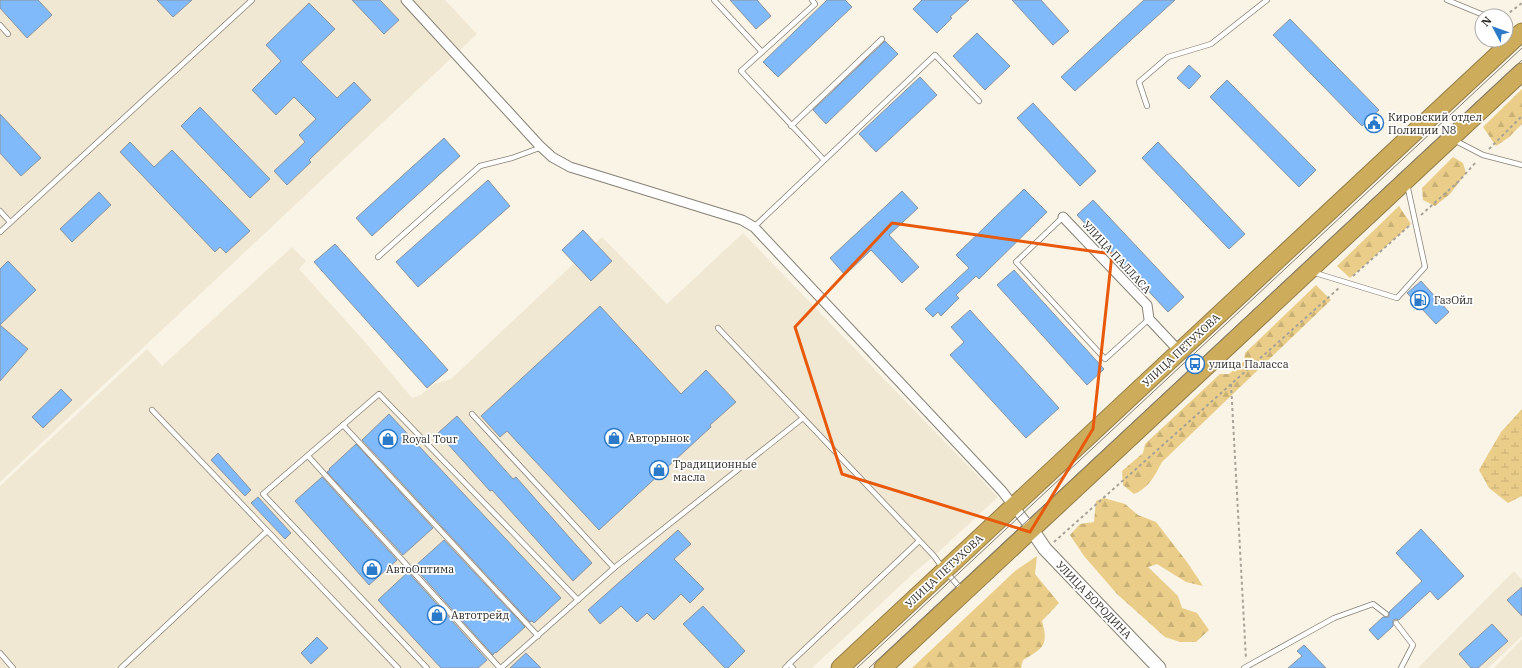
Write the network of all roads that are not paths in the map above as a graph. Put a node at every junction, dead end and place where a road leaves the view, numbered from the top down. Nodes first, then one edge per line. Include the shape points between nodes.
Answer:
1 (252, 0) edge
2 (406, 0) edge
3 (714, 0) edge
4 (812, 0) edge
5 (1267, 0) edge
6 (1447, 0) edge
7 (1474, 11) edge
8 (0, 25) edge
9 (1517, 32) edge
10 (8, 34) dead end
11 (882, 39) dead end
12 (762, 52) junction
13 (1522, 72) edge
14 (979, 101) dead end
15 (1147, 106) dead end
16 (791, 126) junction
17 (1451, 138) junction
18 (542, 147) junction
19 (824, 160) junction
20 (1522, 165) edge
21 (1406, 180) junction
22 (0, 211) edge
23 (1063, 217) joint
24 (10, 222) junction
25 (754, 227) junction
26 (0, 232) edge
27 (378, 257) dead end
28 (1308, 271) junction
29 (1149, 319) junction
30 (718, 328) dead end
31 (1180, 352) junction
32 (152, 410) dead end
33 (472, 414) dead end
34 (802, 418) junction
35 (343, 425) junction
36 (308, 456) junction
37 (1013, 507) junction
38 (267, 530) junction
39 (1032, 530) junction
40 (919, 541) junction
41 (614, 568) junction
42 (945, 571) junction
43 (964, 592) junction
44 (578, 600) junction
45 (1386, 614) dead end
46 (1396, 623) dead end
47 (538, 636) junction
48 (0, 653) edge
49 (789, 667) edge
50 (1245, 667) edge
51 (14, 668) edge
52 (121, 668) edge
53 (398, 668) edge
54 (427, 668) edge
55 (501, 668) edge
56 (840, 668) edge
57 (883, 668) edge
58 (1159, 668) edge
59 (1401, 668) edge

1 - 24 lane
2 - 18 street
3 - 12 lane
4 - 12 lane via 815,4
5 - 15 lane via 1211,44 1168,57 1139,82
6 - 7 lane
8 - 10 lane
9 - 31 highway, УЛИЦА ПЕТУХОВА
11 - 16 lane
12 - 16 lane via 740,71
13 - 17 highway
14 - 19 lane via 935,55
16 - 19 lane
17 - 20 lane via 1483,155
17 - 21 highway
18 - 25 street via 552,157 570,167 742,220
18 - 27 lane via 480,166
19 - 25 lane
21 - 28 highway
21 - 28 lane via 1425,267 1397,298
22 - 24 lane
23 - 29 street, УЛИЦА ПАЛЛАСА via 1147,305
23 - 29 lane via 1016,262 1105,359
24 - 26 lane
25 - 37 street via 1002,491
28 - 39 highway
29 - 31 street, УЛИЦА ПАЛЛАСА
30 - 34 lane
31 - 37 highway, УЛИЦА ПЕТУХОВА
32 - 38 lane
33 - 41 lane
34 - 40 lane
34 - 41 lane
35 - 36 lane
35 - 44 lane via 379,394
35 - 47 lane
36 - 54 lane via 263,494
36 - 55 lane
37 - 39 street
37 - 42 highway, УЛИЦА ПЕТУХОВА
38 - 52 lane
38 - 53 lane
39 - 43 highway
39 - 58 main road, УЛИЦА БОРОДИНА via 1045,549
40 - 42 lane
40 - 49 lane
41 - 44 lane
42 - 43 lane
42 - 56 highway, УЛИЦА ПЕТУХОВА
43 - 57 highway
44 - 47 lane
45 - 50 lane via 1373,604 1334,618
46 - 59 lane via 1413,645
47 - 55 lane
48 - 51 lane

